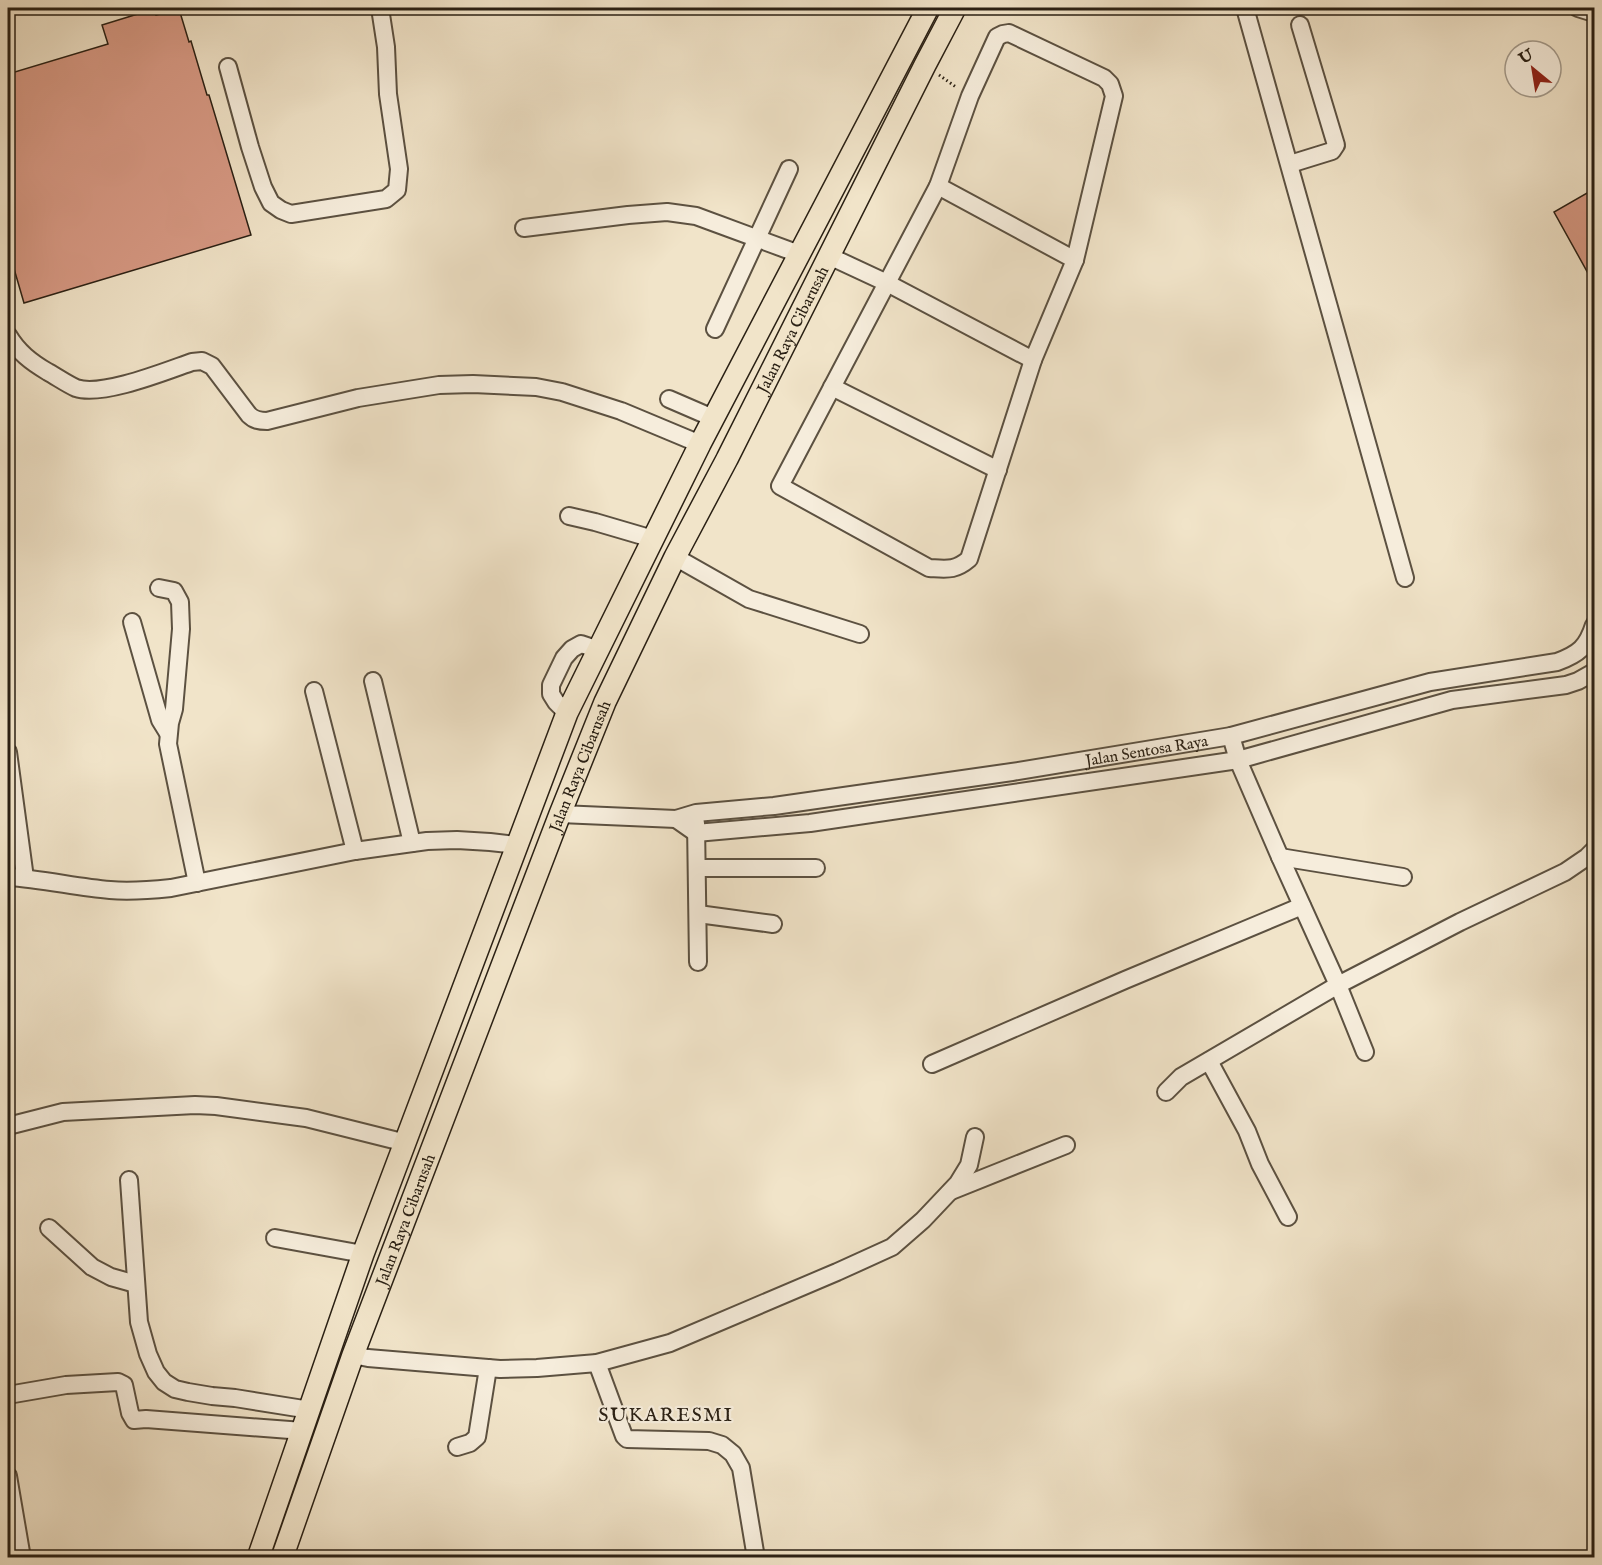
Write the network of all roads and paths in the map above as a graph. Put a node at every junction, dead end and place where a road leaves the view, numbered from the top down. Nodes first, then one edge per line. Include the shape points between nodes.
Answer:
1 (380, 8) edge
2 (928, 8) edge
3 (955, 8) edge
4 (1245, 8) edge
5 (1578, 8) edge
6 (1594, 13) edge
7 (1300, 25) dead end
8 (925, 65) junction
9 (228, 67) dead end
10 (970, 96) junction
11 (1290, 164) junction
12 (789, 169) dead end
13 (938, 186) junction
14 (524, 228) dead end
15 (757, 238) junction
16 (799, 254) junction
17 (829, 256) junction
18 (1075, 260) junction
19 (887, 283) junction
20 (715, 329) dead end
21 (8, 336) edge
22 (1033, 360) junction
23 (832, 387) junction
24 (669, 399) dead end
25 (713, 418) junction
26 (700, 444) junction
27 (998, 470) junction
28 (569, 516) dead end
29 (652, 539) junction
30 (675, 557) junction
31 (1405, 578) dead end
32 (159, 588) dead end
33 (132, 622) dead end
34 (1594, 625) edge
35 (860, 634) dead end
36 (1594, 672) edge
37 (372, 681) dead end
38 (314, 691) dead end
39 (168, 734) junction
40 (1231, 736) junction
41 (8, 752) edge
42 (1238, 760) junction
43 (696, 813) junction
44 (560, 814) junction
45 (676, 819) junction
46 (696, 833) junction
47 (412, 843) junction
48 (517, 845) junction
49 (1594, 850) edge
50 (355, 851) junction
51 (1280, 857) junction
52 (697, 868) junction
53 (816, 868) dead end
54 (8, 877) edge
55 (25, 878) junction
56 (1403, 878) dead end
57 (196, 883) junction
58 (1302, 906) junction
59 (698, 914) junction
60 (772, 924) dead end
61 (698, 962) dead end
62 (1338, 985) junction
63 (1365, 1052) dead end
64 (1209, 1061) junction
65 (932, 1064) dead end
66 (1166, 1092) dead end
67 (8, 1126) edge
68 (975, 1137) dead end
69 (406, 1143) junction
70 (1066, 1146) dead end
71 (129, 1180) dead end
72 (950, 1192) junction
73 (1288, 1217) dead end
74 (49, 1228) dead end
75 (274, 1238) dead end
76 (363, 1254) junction
77 (136, 1284) junction
78 (353, 1355) junction
79 (597, 1363) junction
80 (488, 1368) junction
81 (8, 1395) edge
82 (310, 1410) junction
83 (303, 1431) junction
84 (457, 1447) dead end
85 (8, 1476) edge
86 (22, 1557) edge
87 (258, 1557) edge
88 (282, 1557) edge
89 (756, 1557) edge

1 - 9 street via 399,169 397,190 386,199 291,214 271,203 250,147
2 - 16 main road, Jalan Raya Cibarusah
3 - 8 main road, Jalan Raya Cibarusah
4 - 11 street
5 - 6 street
7 - 11 street via 1336,142 1332,151
8 - 10 path
8 - 17 main road, Jalan Raya Cibarusah
10 - 13 street
10 - 18 street via 997,37 1009,33 1110,84 1114,96
11 - 31 street
12 - 15 street
13 - 18 street
13 - 19 street
14 - 15 street via 667,212 696,216
15 - 16 street
15 - 20 street
16 - 25 main road, Jalan Raya Cibarusah
17 - 19 street
17 - 30 main road, Jalan Raya Cibarusah
18 - 22 street
19 - 22 street
19 - 23 street
21 - 26 street via 34,364 86,390 118,386 202,361 212,366 249,415 260,421 358,398 439,386 536,387 621,411
22 - 27 street
23 - 27 street
23 - 27 street via 780,486 929,568 952,569 969,559
24 - 25 street
25 - 26 main road, Jalan Raya Cibarusah
26 - 29 main road, Jalan Raya Cibarusah
28 - 29 street
29 - 48 main road, Jalan Raya Cibarusah via 567,713
30 - 35 street via 749,599
30 - 44 main road, Jalan Raya Cibarusah via 605,702
32 - 39 street via 174,591 180,602 182,629
33 - 39 street via 160,720
34 - 40 street, Jalan Sentosa Raya via 1584,646 1557,662 1430,682
36 - 42 street, Jalan Sentosa Raya via 1566,685 1452,700
37 - 47 street
38 - 50 street
39 - 57 street via 168,753
40 - 42 street
40 - 43 street, Jalan Sentosa Raya via 1012,772 774,806
41 - 55 street
42 - 46 street, Jalan Sentosa Raya via 810,823
42 - 51 street
43 - 45 street, Jalan Sentosa Raya
43 - 46 street
44 - 45 street, Jalan Sentosa Raya
44 - 78 main road, Jalan Raya Cibarusah
45 - 46 street
46 - 52 street
47 - 48 street via 457,840
47 - 50 street
48 - 69 main road, Jalan Raya Cibarusah
49 - 62 street via 1565,872
50 - 57 street
51 - 56 street
51 - 58 street
52 - 53 street
52 - 59 street
54 - 55 street
55 - 57 street via 111,890 156,890
58 - 62 street
58 - 65 street
59 - 60 street
59 - 61 street
62 - 63 street
62 - 64 street
64 - 66 street via 1181,1077
64 - 73 street
67 - 69 street via 63,1112 216,1106 306,1118
68 - 72 street via 969,1165
69 - 76 main road, Jalan Raya Cibarusah
70 - 72 street
71 - 77 street
72 - 79 street via 892,1247 670,1343
74 - 77 street via 92,1267
75 - 76 street
76 - 82 main road, Jalan Raya Cibarusah
77 - 82 street via 139,1322 152,1363 164,1383 188,1392
78 - 80 street
78 - 88 main road, Jalan Raya Cibarusah
79 - 80 street
79 - 89 street via 627,1439 709,1441 733,1454 741,1468
80 - 84 street via 477,1437
81 - 83 street via 66,1385 118,1382 124,1385 134,1420
82 - 83 main road, Jalan Raya Cibarusah
83 - 87 main road, Jalan Raya Cibarusah
85 - 86 street

